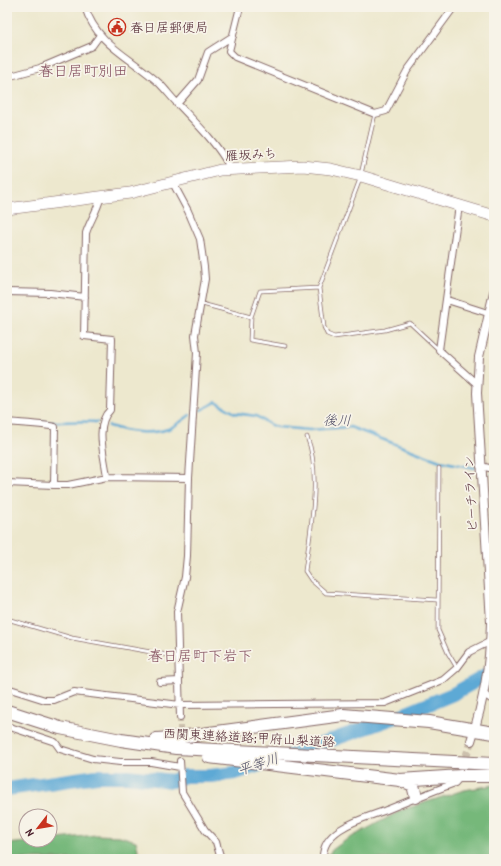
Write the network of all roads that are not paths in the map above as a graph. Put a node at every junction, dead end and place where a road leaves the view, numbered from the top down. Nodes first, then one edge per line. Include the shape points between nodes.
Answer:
1 (85, 7) edge
2 (240, 7) edge
3 (454, 7) edge
4 (100, 35) junction
5 (233, 36) junction
6 (7, 77) edge
7 (177, 104) junction
8 (375, 114) junction
9 (231, 169) junction
10 (361, 176) junction
11 (173, 183) junction
12 (100, 199) junction
13 (459, 204) junction
14 (7, 209) edge
15 (494, 216) edge
16 (319, 288) junction
17 (7, 292) edge
18 (494, 292) edge
19 (85, 297) junction
20 (447, 300) junction
21 (202, 304) junction
22 (491, 314) edge
23 (251, 317) junction
24 (285, 346) dead end
25 (440, 350) junction
26 (478, 385) junction
27 (7, 422) edge
28 (307, 437) dead end
29 (480, 466) junction
30 (439, 468) dead end
31 (494, 469) edge
32 (107, 477) junction
33 (189, 478) junction
34 (7, 483) edge
35 (54, 485) junction
36 (437, 600) junction
37 (7, 619) edge
38 (491, 641) junction
39 (179, 657) junction
40 (457, 668) junction
41 (179, 680) junction
42 (160, 682) dead end
43 (7, 688) edge
44 (485, 695) junction
45 (494, 701) edge
46 (180, 705) junction
47 (7, 711) edge
48 (180, 717) tunnel mouth
49 (7, 726) edge
50 (494, 733) edge
51 (89, 734) junction
52 (473, 736) junction
53 (149, 744) junction
54 (494, 764) edge
55 (462, 773) junction
56 (494, 776) edge
57 (400, 780) junction
58 (416, 797) junction
59 (221, 859) edge
60 (323, 859) edge

1 - 4 street via 92,25
2 - 5 street
3 - 8 street via 407,71 386,111
4 - 6 street via 92,46 40,68
4 - 7 street via 109,46 133,61 161,85
5 - 7 street via 208,52 198,80
5 - 8 street via 229,51 235,57
7 - 9 street via 221,151
8 - 10 lane
9 - 10 highway, 雁坂みち via 303,166
9 - 11 highway, 雁坂みち
10 - 13 highway, 雁坂みち
10 - 16 lane
11 - 12 highway, 雁坂みち
11 - 21 street via 200,239 205,279
12 - 14 highway, 雁坂みち
12 - 19 street via 86,234
13 - 15 highway, 雁坂みち
13 - 20 street
16 - 23 lane via 260,291
16 - 25 lane via 327,334 334,337 410,323
17 - 19 street via 50,292
18 - 22 street, ピーチライン
19 - 32 street via 84,336 112,339 110,410 105,415 102,434
20 - 22 street
20 - 25 street
21 - 23 lane
21 - 33 street via 195,335 197,353
22 - 26 street, ピーチライン via 479,357
23 - 24 lane via 250,340
25 - 26 street
26 - 29 street, ピーチライン
27 - 35 street via 55,427
28 - 36 lane via 312,449 314,496 305,571 311,580 326,593
29 - 31 street
29 - 38 street, ピーチライン
30 - 36 lane
32 - 33 street
32 - 35 street via 68,485
33 - 39 street via 187,556 177,612
34 - 35 street
36 - 40 lane via 438,630
37 - 39 lane via 72,638
38 - 40 street via 469,652
38 - 44 street, ピーチライン
39 - 41 street
40 - 46 street via 438,682 385,703
41 - 42 street
41 - 46 street
43 - 46 street via 45,700 54,700 74,692
44 - 45 street
44 - 52 street, ピーチライン
46 - 48 street
47 - 51 highway, 西関東連絡道路;甲府山梨道路 via 60,728
49 - 59 street via 55,742 60,749 93,759 180,764 182,792 205,830 216,842
50 - 52 highway
51 - 52 highway via 172,738 343,715 429,722
51 - 53 highway, 西関東連絡道路;甲府山梨道路
53 - 54 highway, 西関東連絡道路;甲府山梨道路 via 234,752
53 - 57 highway via 217,758
55 - 56 highway
55 - 57 highway
55 - 58 street via 455,783
57 - 58 highway via 413,785
58 - 60 street via 388,810 356,820 328,842

